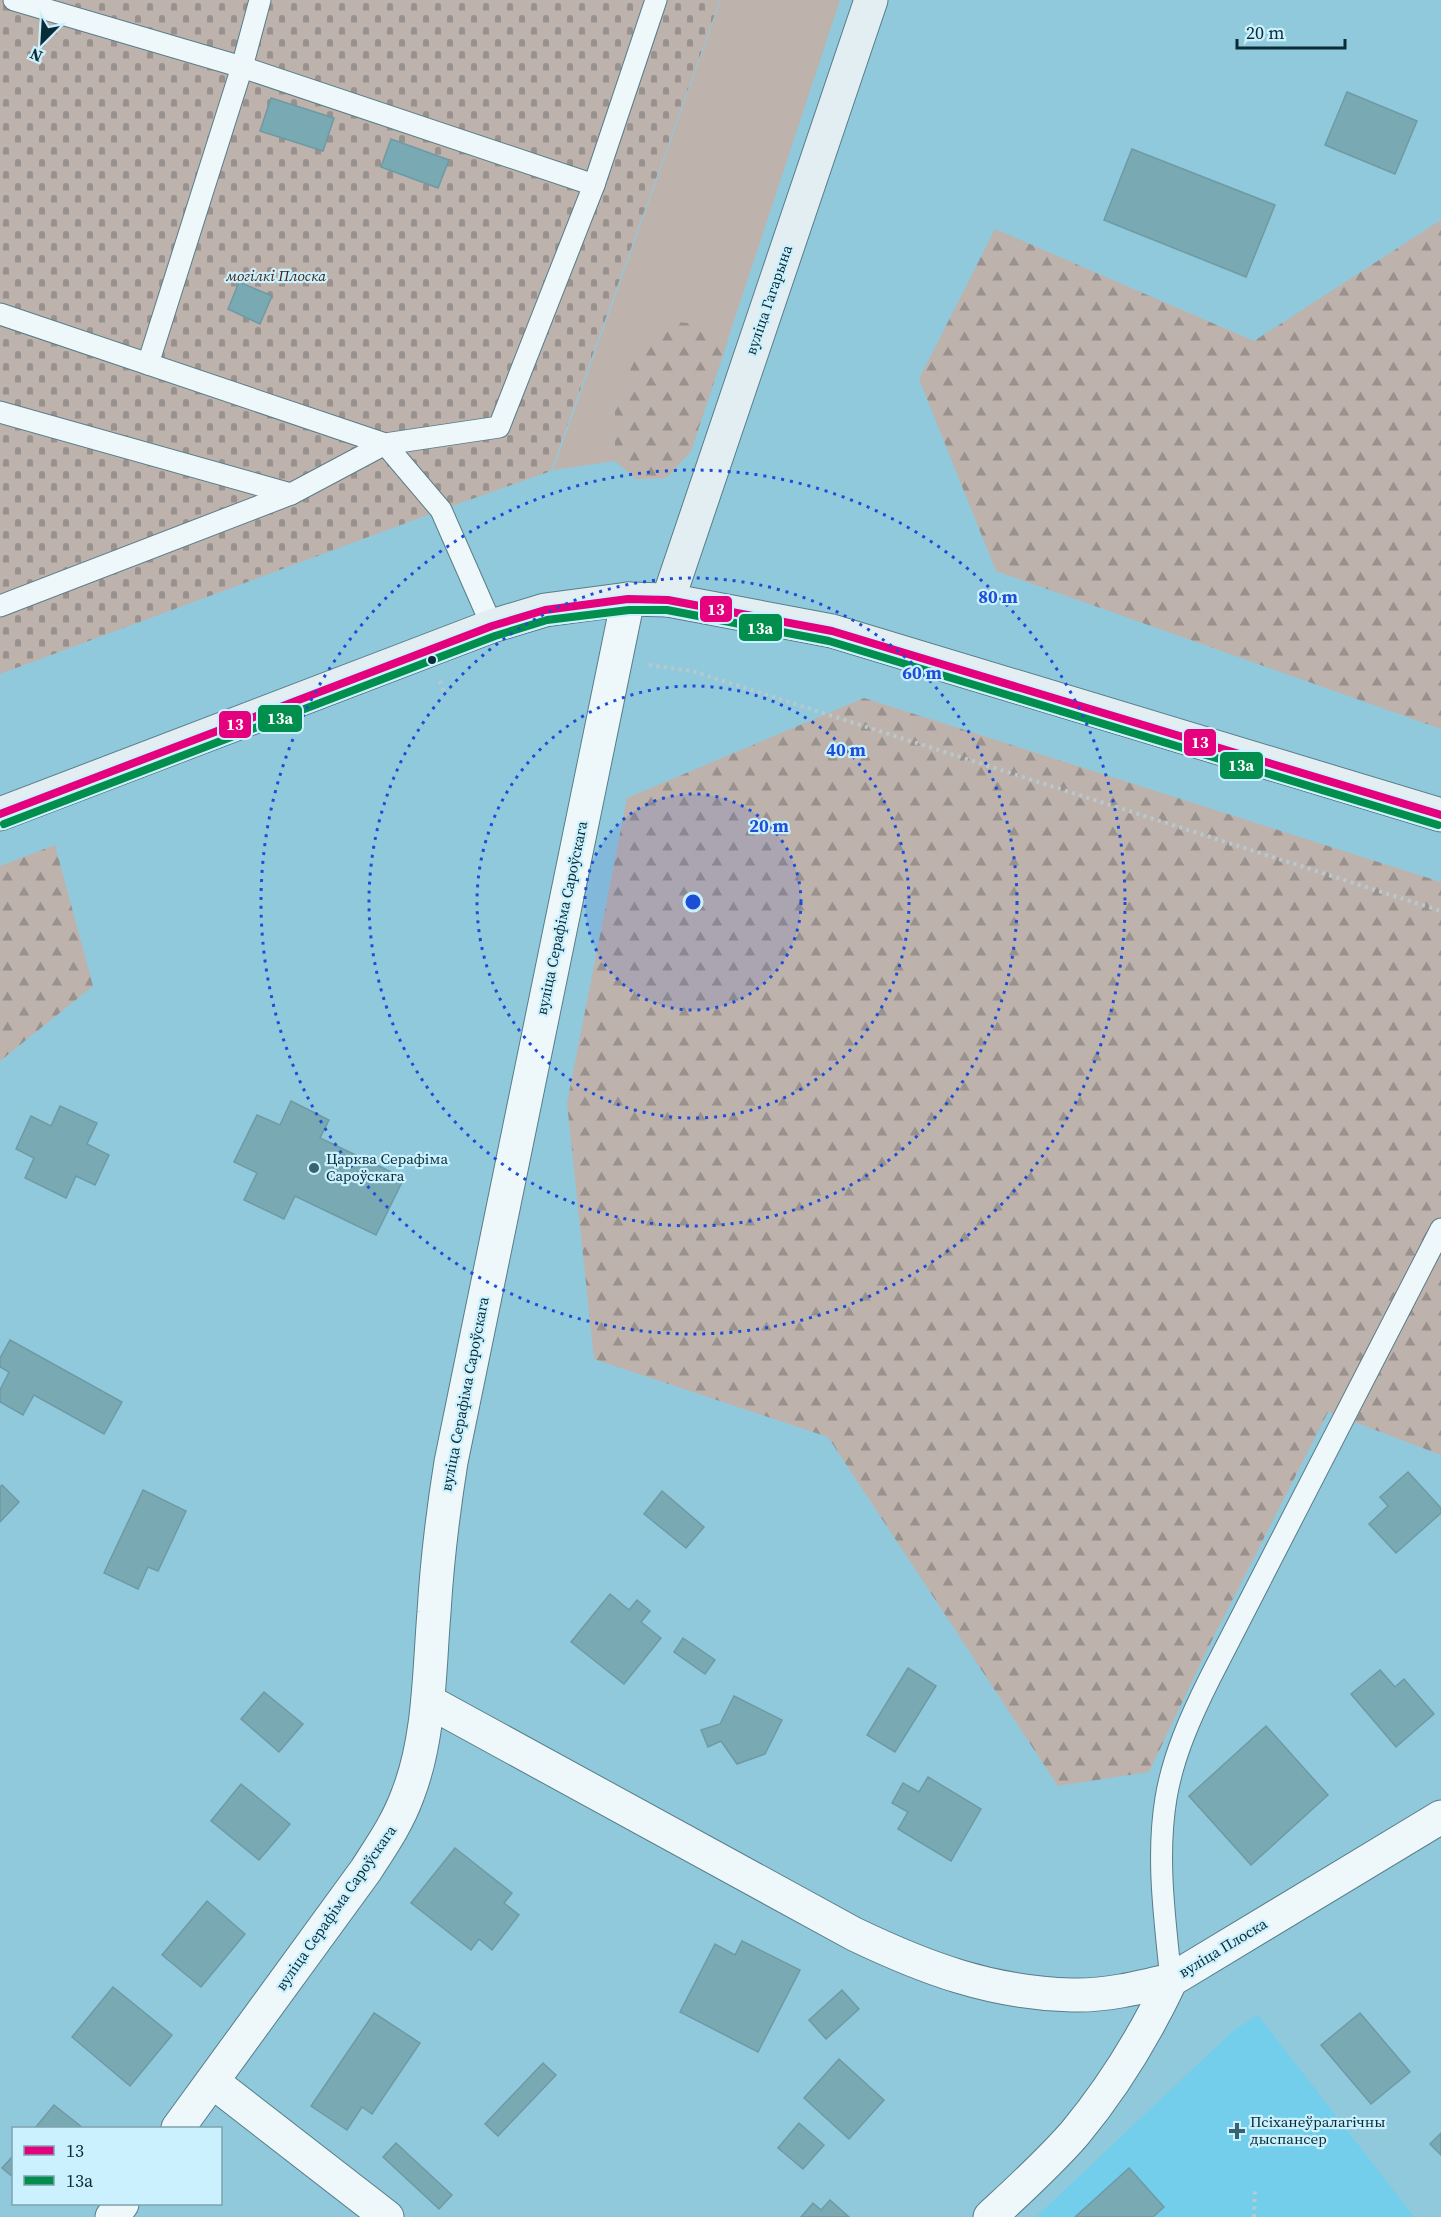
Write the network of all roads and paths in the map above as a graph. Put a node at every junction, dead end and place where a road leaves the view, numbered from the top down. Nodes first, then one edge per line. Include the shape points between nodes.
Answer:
1 (14, 0) edge
2 (260, 0) edge
3 (656, 0) edge
4 (871, 0) edge
5 (242, 67) junction
6 (594, 185) junction
7 (0, 314) edge
8 (148, 364) junction
9 (0, 412) edge
10 (385, 444) junction
11 (291, 494) junction
12 (628, 599) junction
13 (668, 600) junction
14 (0, 606) edge
15 (492, 626) junction
16 (616, 660) junction
17 (0, 814) edge
18 (1441, 815) edge
19 (1441, 911) edge
20 (1441, 1229) edge
21 (428, 1701) junction
22 (1441, 1817) edge
23 (1171, 1980) junction
24 (213, 2082) junction
25 (179, 2127) edge
26 (1255, 2189) dead end
27 (121, 2205) edge
28 (112, 2217) edge
29 (387, 2217) edge
30 (990, 2217) edge
31 (1254, 2217) edge

1 - 5 lane
2 - 5 lane
3 - 6 lane
4 - 13 main road, вуліца Гагарына
5 - 6 lane
5 - 8 lane
6 - 10 lane via 499,427
7 - 8 lane
8 - 10 lane
9 - 11 lane
10 - 11 lane
10 - 15 lane via 441,510
11 - 14 lane
12 - 13 main road
12 - 15 main road via 545,610
12 - 16 street, вуліца Серафіма Сароўскага
13 - 18 main road via 832,631
15 - 17 main road
16 - 19 path via 692,671
16 - 21 street, вуліца Серафіма Сароўскага via 451,1462 439,1541
20 - 23 lane via 1210,1678 1176,1758 1166,1797 1161,1867
21 - 23 street via 843,1929 907,1959 959,1978 1016,1990 1073,1995 1123,1991
21 - 24 street, вуліца Серафіма Сароўскага via 409,1792 394,1828
22 - 23 street, вуліца Плоска
23 - 30 street, вуліца Плоска via 1133,2052 1105,2094 1044,2166
24 - 25 street, вуліца Серафіма Сароўскага
24 - 29 street
26 - 31 path
27 - 28 street

